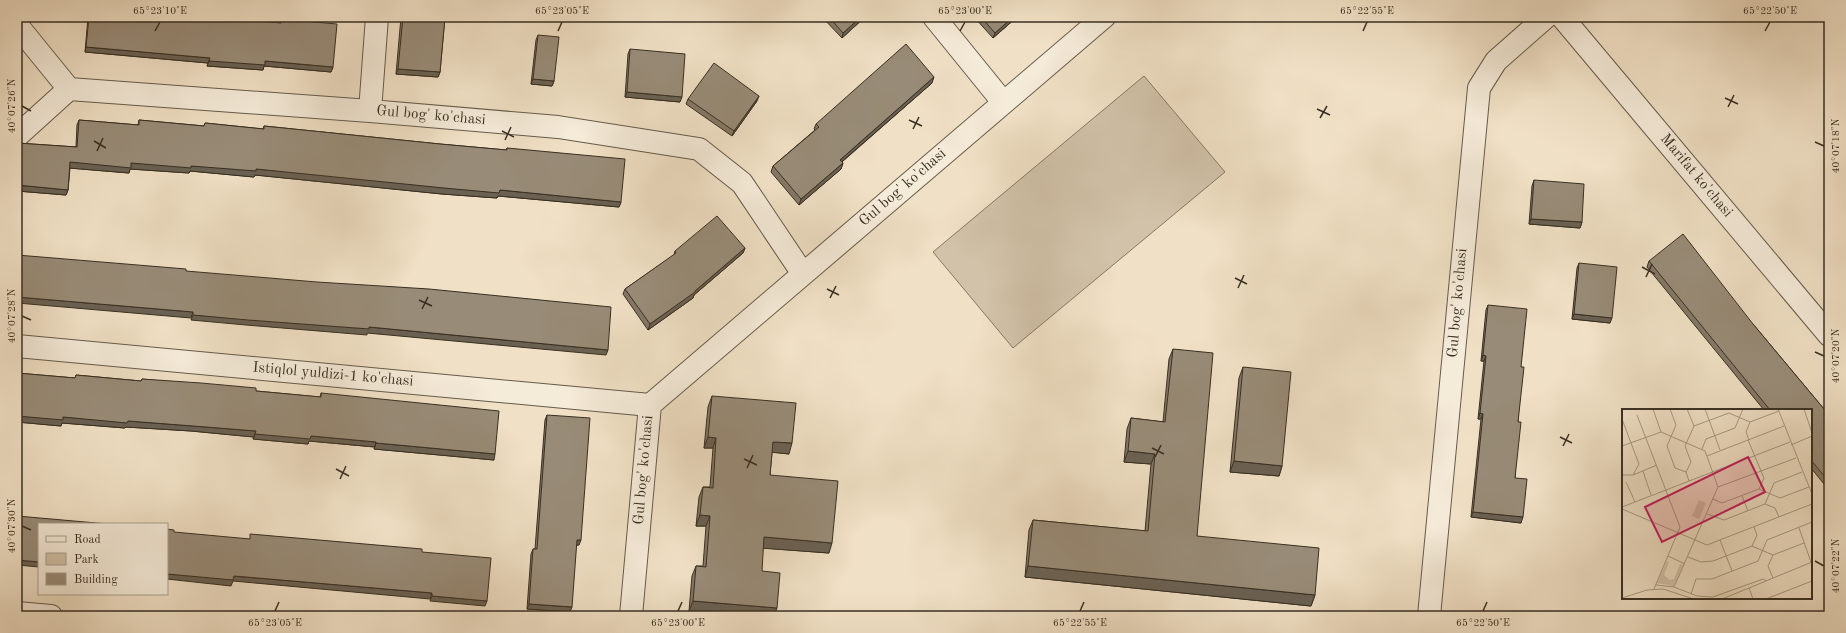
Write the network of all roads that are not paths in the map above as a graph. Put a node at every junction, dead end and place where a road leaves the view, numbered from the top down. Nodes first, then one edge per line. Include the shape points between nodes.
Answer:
1 (377, 17) edge
2 (934, 17) edge
3 (1104, 17) edge
4 (1546, 17) edge
5 (1562, 17) edge
6 (17, 24) edge
7 (69, 89) junction
8 (1003, 102) junction
9 (370, 110) junction
10 (17, 136) edge
11 (803, 274) junction
12 (1829, 335) edge
13 (17, 346) edge
14 (650, 405) junction
15 (17, 613) edge
16 (51, 616) edge
17 (631, 616) edge
18 (1429, 616) edge

1 - 9 street
2 - 8 street
3 - 8 street, Gul bog' ko'chasi
4 - 18 street, Gul bog' ko'chasi via 1496,61 1479,88
5 - 12 street, Marifat ko'chasi
6 - 7 street
7 - 9 street, Gul bog' ko'chasi
7 - 10 street
8 - 11 street, Gul bog' ko'chasi
9 - 11 street, Gul bog' ko'chasi via 558,127 699,149 742,183
11 - 14 street, Gul bog' ko'chasi
13 - 14 street, Istiqlol yuldizi-1 ko'chasi
14 - 17 street, Gul bog' ko'chasi
15 - 16 street

